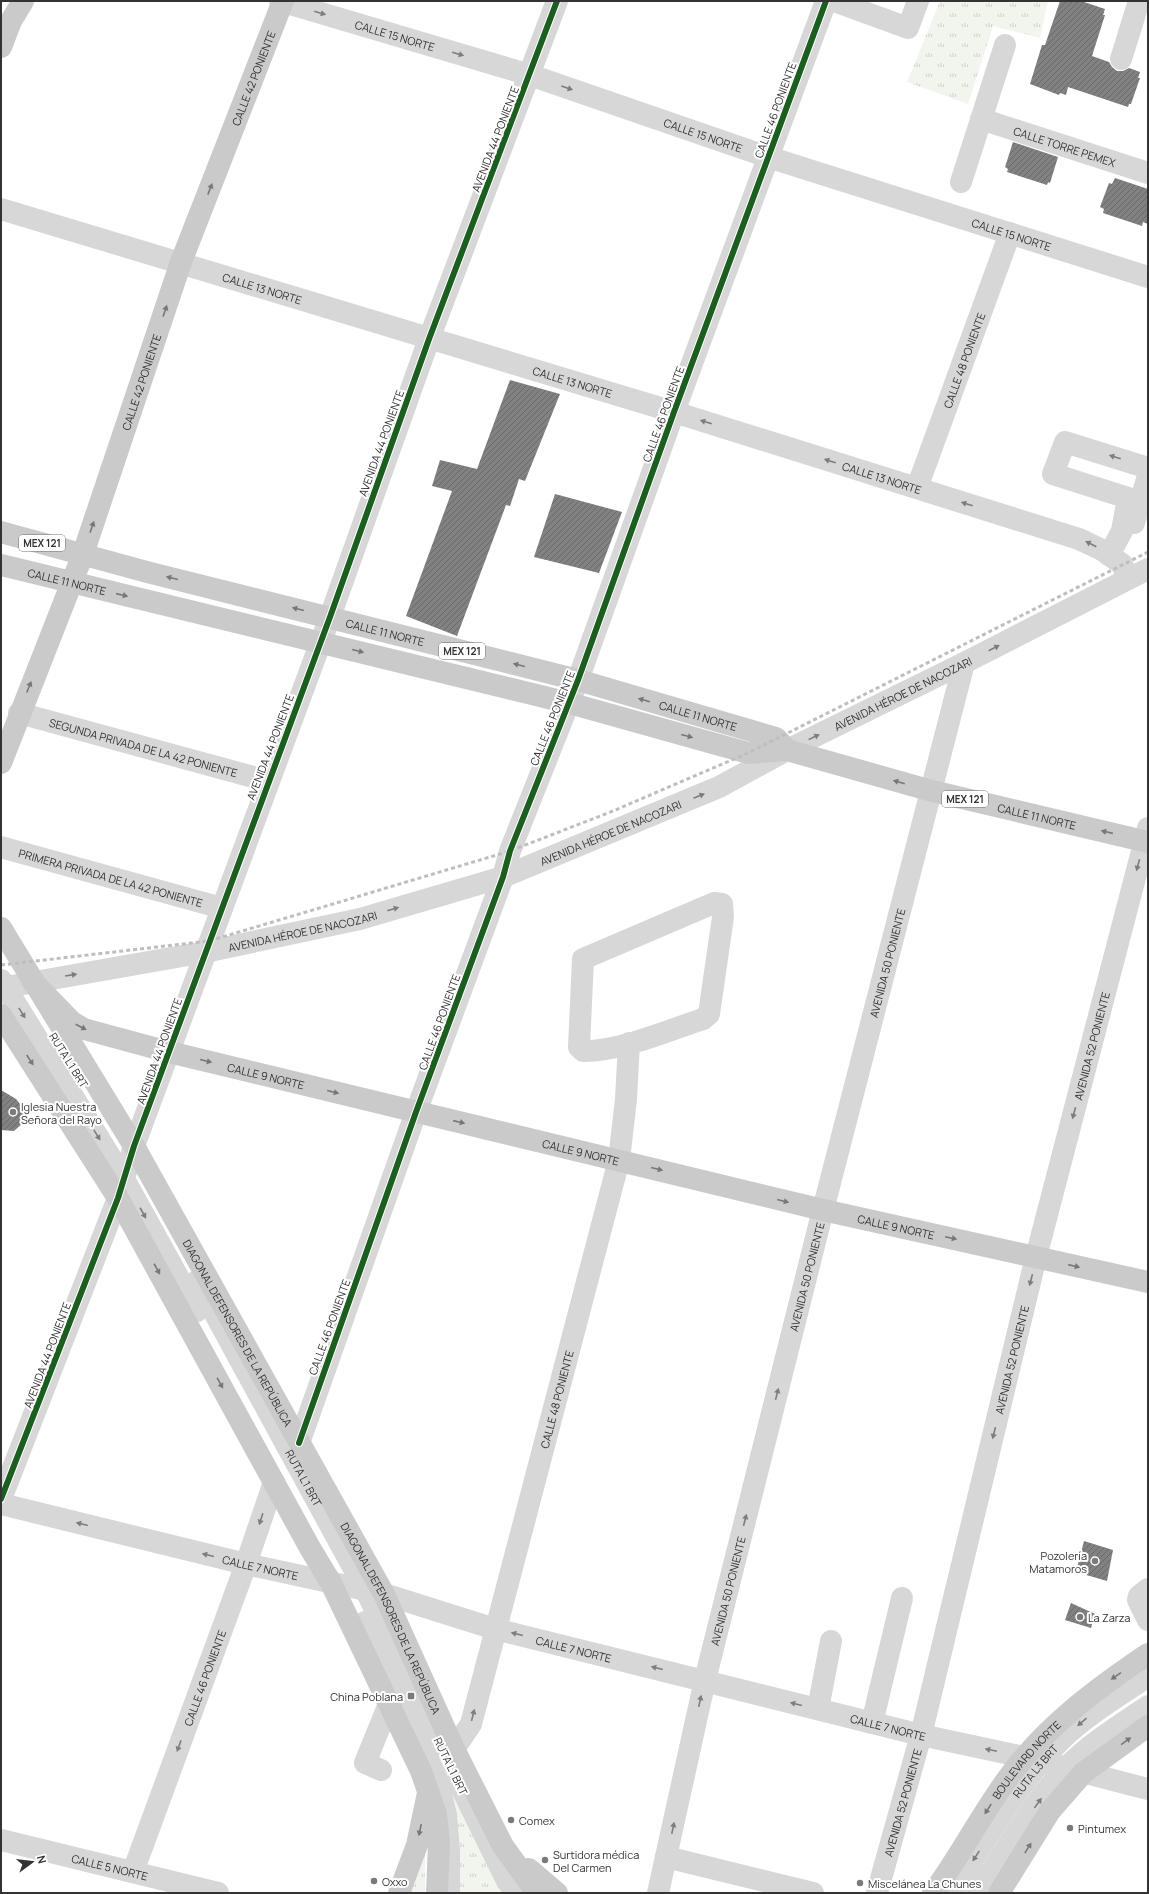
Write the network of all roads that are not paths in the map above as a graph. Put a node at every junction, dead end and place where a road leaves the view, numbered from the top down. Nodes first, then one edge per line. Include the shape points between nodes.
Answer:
1 (23, 1) edge
2 (282, 1) edge
3 (557, 1) edge
4 (826, 1) edge
5 (834, 1) edge
6 (918, 1) edge
7 (1139, 1) edge
8 (1005, 45) dead end
9 (1, 47) edge
10 (1121, 59) dead end
11 (530, 75) junction
12 (981, 119) junction
13 (768, 157) junction
14 (1147, 170) edge
15 (961, 182) dead end
16 (1, 209) edge
17 (1010, 233) junction
18 (181, 262) junction
19 (1148, 277) edge
20 (429, 339) junction
21 (674, 412) junction
22 (1148, 475) edge
23 (916, 488) junction
24 (1, 532) edge
25 (83, 554) junction
26 (1112, 557) junction
27 (1, 565) edge
28 (1148, 569) edge
29 (1128, 579) junction
30 (71, 583) junction
31 (330, 617) junction
32 (320, 642) junction
33 (964, 664) junction
34 (578, 680) junction
35 (569, 703) junction
36 (19, 713) junction
37 (787, 750) junction
38 (1, 763) edge
39 (268, 781) junction
40 (932, 791) junction
41 (1147, 837) edge
42 (1, 847) edge
43 (503, 877) junction
44 (222, 908) junction
45 (1, 928) edge
46 (1, 948) edge
47 (205, 952) junction
48 (12, 984) edge
49 (1, 1015) edge
50 (629, 1043) junction
51 (170, 1052) junction
52 (416, 1112) junction
53 (132, 1152) junction
54 (619, 1160) junction
55 (121, 1189) junction
56 (823, 1210) junction
57 (1036, 1257) junction
58 (1148, 1282) edge
59 (299, 1443) junction
60 (274, 1482) junction
61 (1, 1499) edge
62 (1, 1504) edge
63 (246, 1564) junction
64 (358, 1589) junction
65 (1148, 1589) edge
66 (902, 1598) dead end
67 (1148, 1620) edge
68 (495, 1629) junction
69 (831, 1641) dead end
70 (1148, 1654) edge
71 (1148, 1676) edge
72 (705, 1680) junction
73 (389, 1704) junction
74 (1148, 1706) edge
75 (818, 1709) junction
76 (872, 1723) junction
77 (1148, 1726) edge
78 (921, 1735) junction
79 (454, 1749) junction
80 (1033, 1759) junction
81 (381, 1770) dead end
82 (1074, 1771) junction
83 (1148, 1789) edge
84 (428, 1792) junction
85 (1, 1840) edge
86 (503, 1846) junction
87 (666, 1857) junction
88 (133, 1872) junction
89 (218, 1893) edge
90 (399, 1893) edge
91 (437, 1893) edge
92 (449, 1893) edge
93 (517, 1893) edge
94 (537, 1893) edge
95 (557, 1893) edge
96 (658, 1893) edge
97 (813, 1893) edge
98 (877, 1893) edge
99 (933, 1893) edge
100 (952, 1893) edge
101 (977, 1893) edge
102 (1000, 1893) edge

1 - 9 main road via 11,21
2 -> 11 street, CALLE 15 NORTE
18 -> 2 main road, CALLE 42 PONIENTE
3 - 11 street, AVENIDA 44 PONIENTE
4 - 13 street, CALLE 46 PONIENTE
5 - 6 street via 908,28
7 - 10 street
8 - 12 street
11 -> 13 street, CALLE 15 NORTE
11 - 20 street, AVENIDA 44 PONIENTE
12 - 14 street, CALLE TORRE PEMEX
12 - 15 street
13 - 17 street, CALLE 15 NORTE
13 - 21 street, CALLE 46 PONIENTE
16 - 18 street, CALLE 13 NORTE
17 - 19 street, CALLE 15 NORTE
17 - 23 street, CALLE 48 PONIENTE
18 - 20 street, CALLE 13 NORTE
25 -> 18 main road, CALLE 42 PONIENTE
20 - 21 street, CALLE 13 NORTE
20 - 31 street, AVENIDA 44 PONIENTE
23 -> 21 street, CALLE 13 NORTE
21 - 34 street, CALLE 46 PONIENTE
22 - 26 street via 1131,533
22 -> 26 street via 1145,467 1065,442 1053,474 1128,498 1122,531
26 -> 23 street, CALLE 13 NORTE via 1079,539
24 - 25 main road, CALLE 11 NORTE / MEX 121
25 - 30 main road, CALLE 42 PONIENTE
31 -> 25 main road, CALLE 11 NORTE / MEX 121
26 - 29 street, CALLE 13 NORTE via 1122,564
27 - 30 main road, CALLE 11 NORTE / MEX 121
28 - 29 street, AVENIDA HÉROE DE NACOZARI
33 -> 29 street, AVENIDA HÉROE DE NACOZARI
30 -> 32 main road, CALLE 11 NORTE / MEX 121
36 -> 30 main road, CALLE 42 PONIENTE
31 - 32 street, AVENIDA 44 PONIENTE
34 -> 31 main road, CALLE 11 NORTE / MEX 121
32 -> 35 main road, CALLE 11 NORTE / MEX 121
32 - 39 street, AVENIDA 44 PONIENTE
37 -> 33 street, AVENIDA HÉROE DE NACOZARI
33 - 40 street, AVENIDA 50 PONIENTE
34 - 35 street, CALLE 46 PONIENTE
37 -> 34 main road, CALLE 11 NORTE / MEX 121 via 776,738
35 -> 37 main road, CALLE 11 NORTE / MEX 121 via 748,753
35 - 43 street, CALLE 46 PONIENTE via 510,851
36 - 38 main road, CALLE 42 PONIENTE
36 - 39 street, SEGUNDA PRIVADA DE LA 42 PONIENTE
40 -> 37 main road, CALLE 11 NORTE / MEX 121
43 -> 37 street, AVENIDA HÉROE DE NACOZARI via 719,787
39 - 44 street, AVENIDA 44 PONIENTE
41 -> 40 main road, CALLE 11 NORTE / MEX 121
40 - 56 street, AVENIDA 50 PONIENTE
41 -> 57 street, AVENIDA 52 PONIENTE
42 - 44 street, PRIMERA PRIVADA DE LA 42 PONIENTE
47 -> 43 street, AVENIDA HÉROE DE NACOZARI via 360,919
43 - 52 street, CALLE 46 PONIENTE
44 - 47 street, AVENIDA 44 PONIENTE
45 - 48 main road, DIAGONAL DEFENSORES DE LA REPÚBLICA
46 - 48 street, RUTA L1 BRT
48 -> 47 street, AVENIDA HÉROE DE NACOZARI
47 - 51 street, AVENIDA 44 PONIENTE
48 -> 51 main road, CALLE 9 NORTE via 84,1029
48 - 53 main road, DIAGONAL DEFENSORES DE LA REPÚBLICA
48 -> 55 street, RUTA L1 BRT
49 -> 55 main road, DIAGONAL DEFENSORES DE LA REPÚBLICA
50 - 50 street via 703,1019 709,1014 723,917 722,904 714,903 583,959 579,1047 583,1051 592,1051
50 - 54 street, CALLE 48 PONIENTE
51 -> 52 main road, CALLE 9 NORTE
51 - 53 street, AVENIDA 44 PONIENTE
52 -> 54 main road, CALLE 9 NORTE
52 - 59 street, CALLE 46 PONIENTE
53 - 55 street, AVENIDA 44 PONIENTE
53 - 59 main road, DIAGONAL DEFENSORES DE LA REPÚBLICA
53 - 64 street, RUTA L1 BRT
54 -> 56 main road, CALLE 9 NORTE
54 - 68 street, CALLE 48 PONIENTE
55 -> 60 main road, DIAGONAL DEFENSORES DE LA REPÚBLICA
55 - 61 street, AVENIDA 44 PONIENTE
55 -> 64 street, RUTA L1 BRT
56 -> 57 main road, CALLE 9 NORTE
72 -> 56 street, AVENIDA 50 PONIENTE
57 -> 58 main road, CALLE 9 NORTE
57 -> 78 street, AVENIDA 52 PONIENTE
59 - 64 main road, DIAGONAL DEFENSORES DE LA REPÚBLICA
60 -> 63 street, CALLE 46 PONIENTE
60 - 64 main road, DIAGONAL DEFENSORES DE LA REPÚBLICA
63 -> 62 street, CALLE 7 NORTE
63 - 64 street, CALLE 7 NORTE
63 -> 88 street, CALLE 46 PONIENTE
64 - 68 street, CALLE 7 NORTE
64 - 73 main road, DIAGONAL DEFENSORES DE LA REPÚBLICA
64 - 79 main road, DIAGONAL DEFENSORES DE LA REPÚBLICA
64 - 92 street, RUTA L1 BRT via 437,1779 447,1820
64 - 93 street, RUTA L1 BRT via 507,1881
65 - 67 street via 1138,1600
66 - 76 street
72 -> 68 street, CALLE 7 NORTE
79 -> 68 street, CALLE 48 PONIENTE via 471,1724
69 - 75 street
70 -> 80 main road, BOULEVARD NORTE via 1106,1682 1049,1730
71 -> 80 street, RUTA L3 BRT via 1089,1716
75 -> 72 street, CALLE 7 NORTE
87 -> 72 street, AVENIDA 50 PONIENTE
73 - 81 street via 365,1763
73 - 84 main road, DIAGONAL DEFENSORES DE LA REPÚBLICA
74 - 82 street, RUTA L3 BRT via 1110,1732
75 - 76 street, CALLE 7 NORTE
76 - 78 street, CALLE 7 NORTE
82 -> 77 main road
80 -> 78 street, CALLE 7 NORTE
78 - 98 street, AVENIDA 52 PONIENTE
79 - 86 main road, DIAGONAL DEFENSORES DE LA REPÚBLICA
80 - 82 street, CALLE 7 NORTE
80 -> 99 main road, BOULEVARD NORTE via 1007,1779
80 -> 100 street, RUTA L3 BRT via 1020,1788
82 - 83 street, CALLE 7 NORTE
101 -> 82 street, RUTA L3 BRT via 1039,1801
102 -> 82 main road
84 -> 90 main road via 417,1845
84 - 91 main road, DIAGONAL DEFENSORES DE LA REPÚBLICA via 436,1814 439,1843
85 - 88 street, CALLE 5 NORTE
86 - 94 main road, DIAGONAL DEFENSORES DE LA REPÚBLICA
86 - 95 main road
87 - 96 street, AVENIDA 50 PONIENTE
87 - 97 street
88 - 89 street, CALLE 5 NORTE

